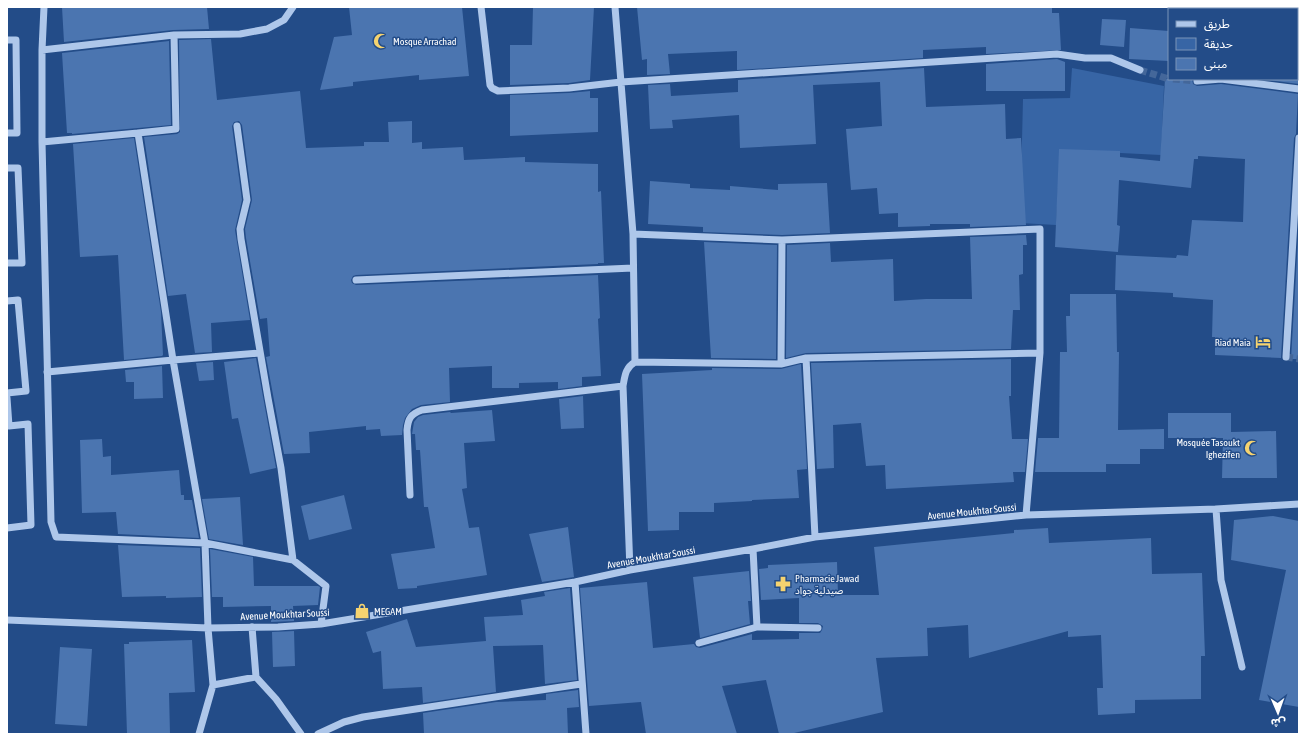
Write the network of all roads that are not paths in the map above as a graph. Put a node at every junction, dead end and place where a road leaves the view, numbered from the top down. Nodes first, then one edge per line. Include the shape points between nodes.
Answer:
1 (44, 7) edge
2 (293, 7) edge
3 (481, 7) edge
4 (615, 7) edge
5 (174, 35) junction
6 (7, 40) edge
7 (42, 50) junction
8 (1140, 70) tunnel mouth
9 (1209, 80) edge
10 (1230, 80) edge
11 (1197, 81) dead end
12 (621, 82) junction
13 (1299, 88) edge
14 (237, 126) dead end
15 (7, 133) edge
16 (138, 133) junction
17 (1299, 138) edge
18 (42, 142) junction
19 (7, 168) edge
20 (633, 234) junction
21 (782, 240) junction
22 (7, 263) edge
23 (633, 268) junction
24 (356, 280) dead end
25 (7, 301) edge
26 (260, 353) junction
27 (1040, 353) junction
28 (1286, 357) dead end
29 (806, 358) junction
30 (173, 360) junction
31 (635, 362) junction
32 (781, 364) junction
33 (47, 372) junction
34 (623, 386) junction
35 (7, 393) edge
36 (7, 398) edge
37 (410, 494) dead end
38 (1299, 504) edge
39 (1216, 509) junction
40 (1026, 516) junction
41 (7, 528) edge
42 (814, 537) junction
43 (205, 543) junction
44 (753, 550) junction
45 (292, 560) junction
46 (630, 570) junction
47 (575, 582) junction
48 (7, 620) edge
49 (321, 624) junction
50 (252, 627) junction
51 (757, 627) junction
52 (208, 628) junction
53 (818, 628) dead end
54 (699, 643) dead end
55 (1242, 667) dead end
56 (256, 678) junction
57 (581, 684) junction
58 (212, 685) junction
59 (199, 734) edge
60 (302, 734) edge
61 (318, 734) edge
62 (586, 734) edge

1 - 7 street
2 - 5 street via 284,20 266,28 240,34
3 - 12 street via 492,88 498,91 569,88
4 - 12 street
5 - 7 street
5 - 16 street via 176,130
6 - 15 street via 16,40 17,125 17,133
7 - 18 street
8 - 12 street via 1111,58 1057,54
9 - 11 street
10 - 13 street
12 - 20 street
14 - 26 street via 247,200 240,229
16 - 18 street
16 - 30 street
17 - 28 street
18 - 33 street
19 - 22 street via 18,168 22,263
20 - 21 street
20 - 23 street
21 - 27 street via 1040,229
21 - 32 street
23 - 24 street
23 - 31 street
25 - 35 street via 18,300 26,391
26 - 30 street
26 - 45 street via 282,468
27 - 29 street
27 - 40 street
29 - 32 street
29 - 42 street
30 - 33 street
30 - 43 street
31 - 32 street
31 - 34 street via 625,372
33 - 43 street via 51,522 56,537
34 - 37 street via 416,412 411,415 407,430
34 - 46 street
36 - 41 street via 10,426 28,424 31,525
38 - 39 street, Avenue Moukhtar Soussi
39 - 40 street, Avenue Moukhtar Soussi
39 - 55 street via 1221,580
40 - 42 street, Avenue Moukhtar Soussi
42 - 44 street, Avenue Moukhtar Soussi
43 - 45 street
43 - 52 street
44 - 46 street, Avenue Moukhtar Soussi
44 - 51 street
45 - 49 street via 326,586
46 - 47 street, Avenue Moukhtar Soussi
47 - 49 street, Avenue Moukhtar Soussi
47 - 57 street
48 - 52 street, Avenue Moukhtar Soussi
49 - 50 street, Avenue Moukhtar Soussi
50 - 52 street, Avenue Moukhtar Soussi
50 - 56 street
51 - 53 street
51 - 54 street
52 - 58 street
56 - 58 street
56 - 60 street via 276,699
57 - 61 street via 363,717 344,722
57 - 62 street
58 - 59 street

